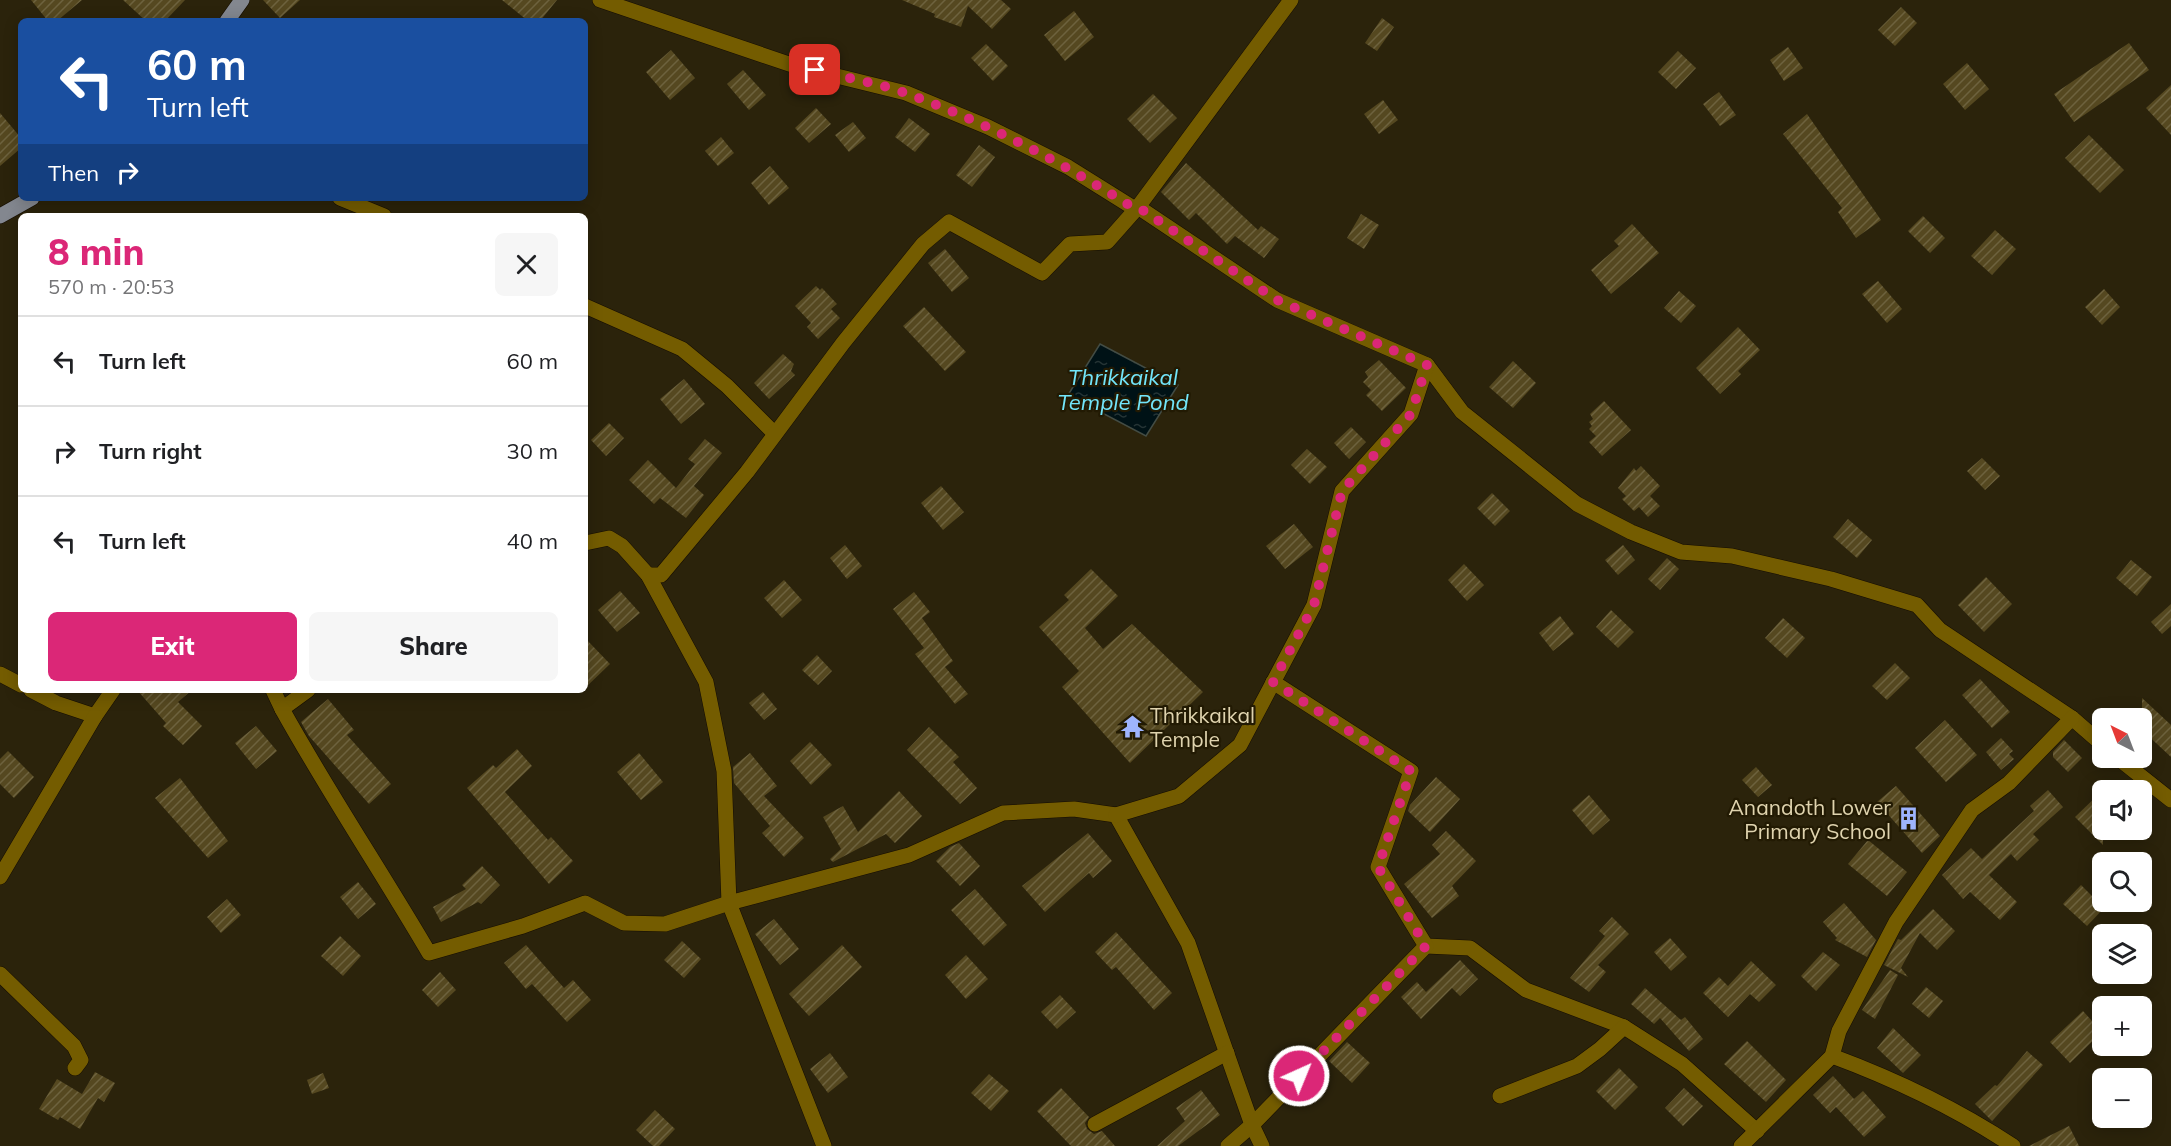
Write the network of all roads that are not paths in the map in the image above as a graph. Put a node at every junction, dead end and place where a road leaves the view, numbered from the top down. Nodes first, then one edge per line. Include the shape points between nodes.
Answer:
1 (242, 0) edge
2 (600, 0) edge
3 (1291, 0) edge
4 (229, 18) edge
5 (27, 201) edge
6 (347, 201) edge
7 (1138, 207) junction
8 (377, 213) edge
9 (0, 216) edge
10 (588, 307) edge
11 (1427, 365) junction
12 (775, 434) junction
13 (588, 542) edge
14 (648, 574) junction
15 (0, 674) edge
16 (1273, 682) junction
17 (18, 683) edge
18 (37, 693) edge
19 (111, 693) edge
20 (274, 693) edge
21 (304, 693) edge
22 (282, 709) junction
23 (94, 716) junction
24 (2072, 718) junction
25 (2092, 735) edge
26 (2131, 768) edge
27 (2171, 800) edge
28 (1116, 815) junction
29 (0, 877) edge
30 (729, 903) junction
31 (1426, 946) junction
32 (0, 974) edge
33 (1624, 1026) junction
34 (1227, 1053) junction
35 (1832, 1056) junction
36 (75, 1068) dead end
37 (1500, 1096) dead end
38 (1095, 1124) dead end
39 (1252, 1125) junction
40 (1757, 1131) junction
41 (824, 1146) edge
42 (1228, 1146) edge
43 (1262, 1146) edge
44 (1741, 1146) edge
45 (2013, 1146) edge

1 - 4 main road
2 - 7 street via 792,65 906,93 988,127
3 - 7 street
5 - 9 main road
6 - 8 street
7 - 11 street via 1277,300
7 - 12 street via 1107,242 1070,244 1042,273 949,222 923,244
10 - 12 street via 682,349 727,386
11 - 16 street via 1411,414 1342,491 1314,605
11 - 24 street via 1462,412 1577,504 1681,552 1732,556 1831,579 1917,605 1940,630
12 - 14 street via 661,575
13 - 14 street via 609,538
14 - 30 street via 706,682 724,771
15 - 17 street
16 - 28 street via 1240,744 1179,796
16 - 31 street via 1411,771 1378,867
18 - 23 street
19 - 23 street
20 - 22 street
21 - 22 street
22 - 30 street via 429,953 585,903 624,923 664,924
23 - 29 street
24 - 25 street
24 - 35 street via 2016,777 1972,810 1892,930 1839,1031
26 - 27 street
28 - 30 street via 1074,809 1003,813 909,855
28 - 34 street via 1188,943
30 - 41 street
31 - 33 street via 1470,948 1526,990
31 - 39 street
32 - 36 street via 74,1046 81,1060
33 - 37 street via 1577,1066
33 - 40 street via 1682,1064
34 - 38 street
34 - 39 street
35 - 40 street
35 - 45 street via 1884,1075
39 - 42 street
39 - 43 street
40 - 44 street

